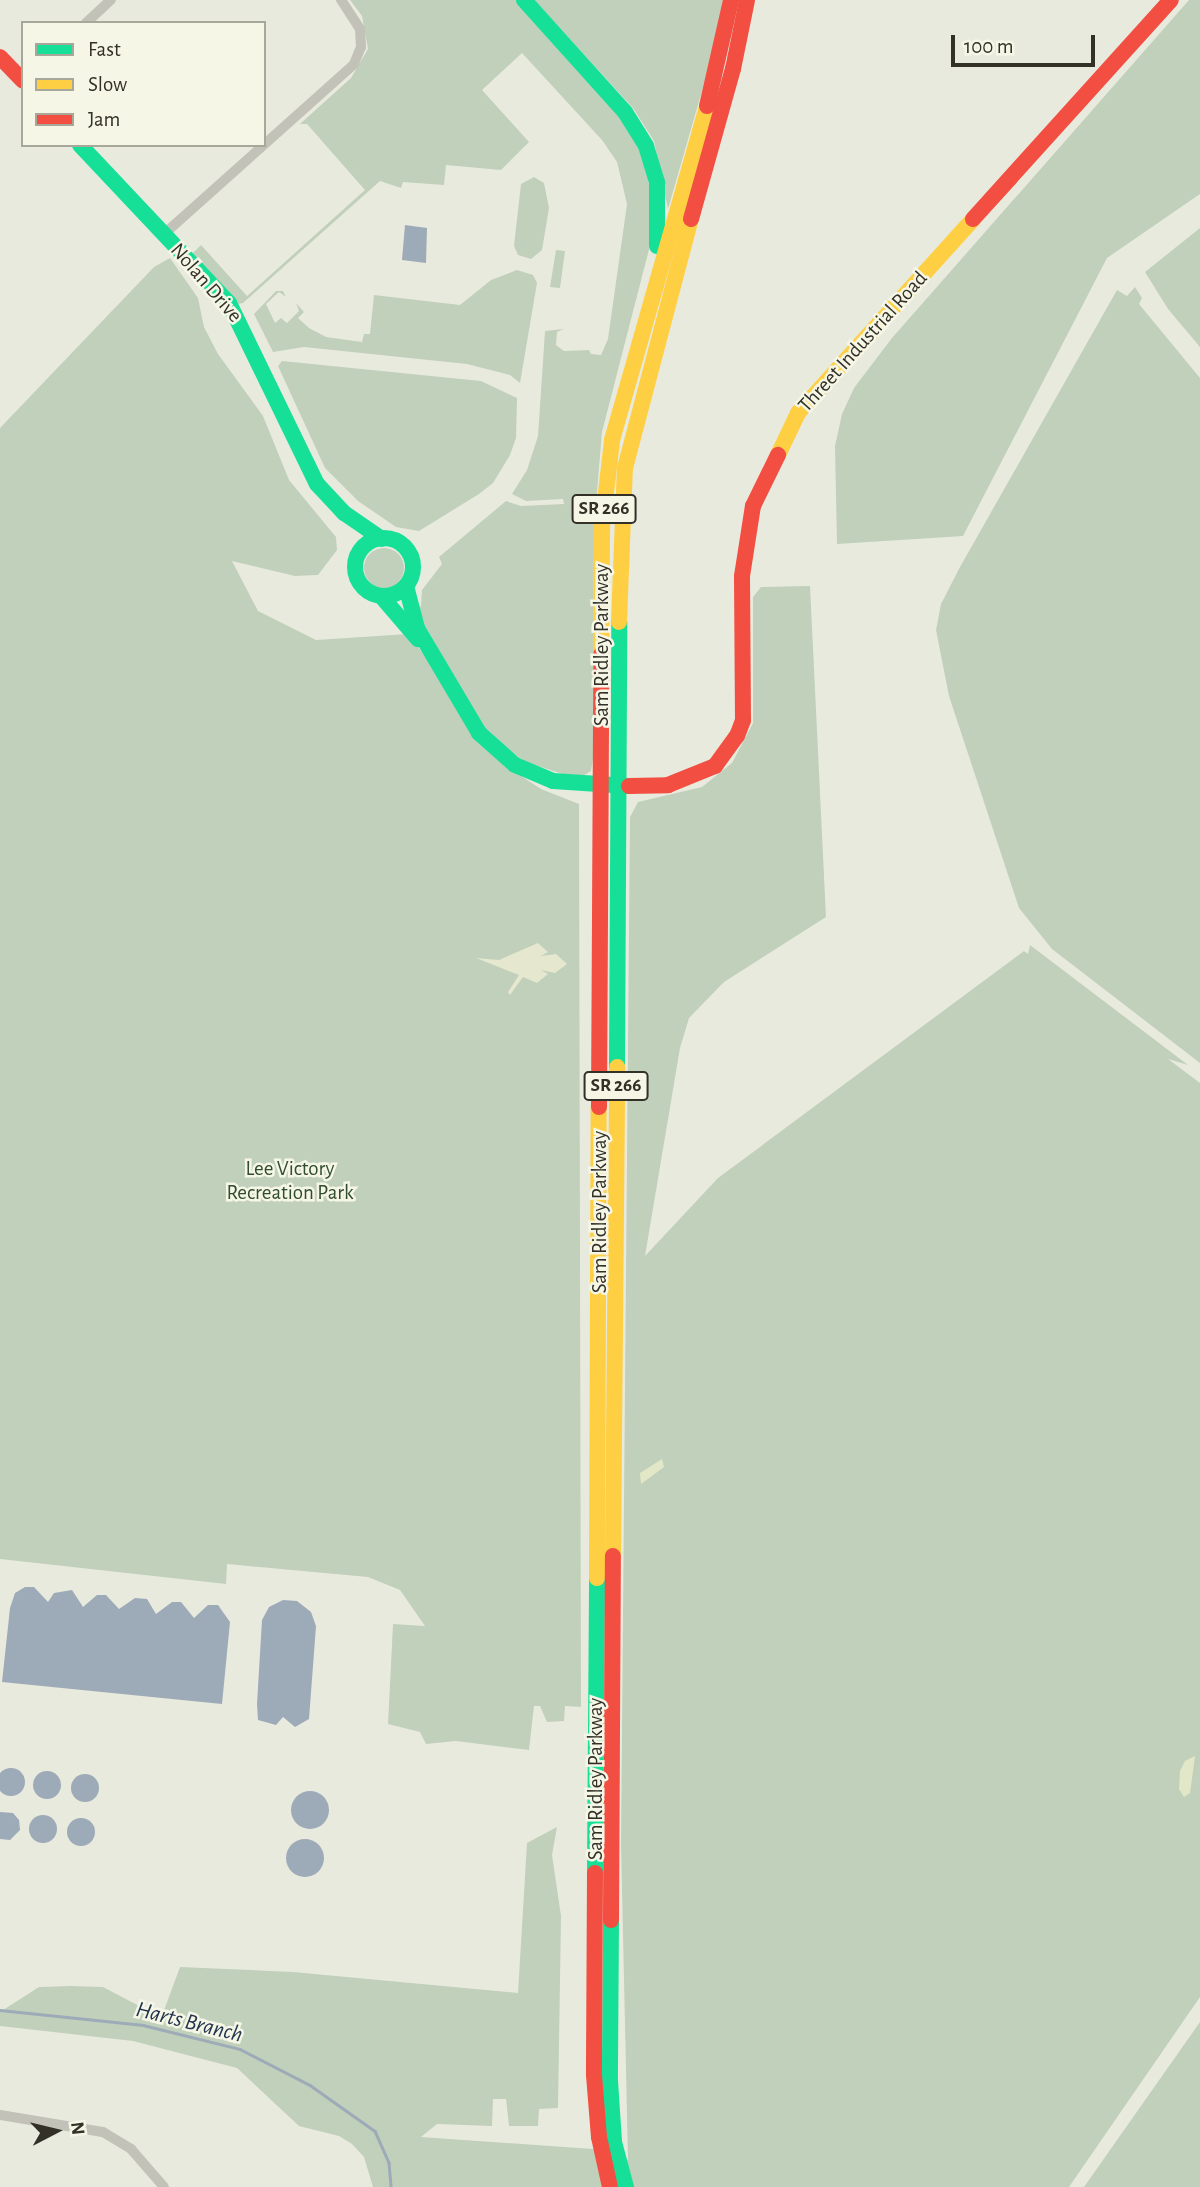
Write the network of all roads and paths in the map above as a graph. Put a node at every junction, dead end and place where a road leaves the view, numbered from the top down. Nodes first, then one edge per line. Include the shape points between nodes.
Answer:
1 (111, 0) edge
2 (341, 0) edge
3 (524, 0) edge
4 (732, 0) edge
5 (747, 0) edge
6 (1171, 0) edge
7 (88, 21) edge
8 (0, 57) edge
9 (21, 79) edge
10 (266, 143) edge
11 (82, 147) edge
12 (261, 147) edge
13 (163, 235) junction
14 (647, 312) junction
15 (344, 513) junction
16 (382, 539) junction
17 (362, 549) junction
18 (406, 586) junction
19 (381, 596) junction
20 (428, 649) junction
21 (610, 786) junction
22 (0, 2115) edge
23 (164, 2187) edge
24 (610, 2187) edge
25 (626, 2187) edge

1 - 7 street
2 - 10 street via 360,29 361,47 354,64
3 - 14 main road via 625,112 646,146 657,183 660,226
4 - 14 main road, Sam Ridley Parkway / SR 266 via 722,52
5 - 21 main road, Sam Ridley Parkway / SR 266 via 733,69 625,468
6 - 21 main road, Threet Industrial Road via 798,413 753,506 742,576 745,701 737,736 727,752 715,766 681,782
8 - 9 main road
11 - 13 main road, Nolan Drive
12 - 13 street
13 - 15 main road, Nolan Drive via 238,316 312,477
14 - 21 main road, Sam Ridley Parkway / SR 266 via 612,440 603,527
15 - 16 main road, Nolan Drive
15 - 17 main road, Nolan Drive
16 - 17 main road
16 - 18 main road via 398,542 409,553 413,569
17 - 19 main road via 356,562 358,581
18 - 19 main road
18 - 20 main road
19 - 20 main road
20 - 21 main road via 467,716 497,752 543,778
21 - 24 main road, Sam Ridley Parkway / SR 266 via 594,2074 599,2137
21 - 25 main road, Sam Ridley Parkway / SR 266 via 610,2081 614,2142
22 - 23 street via 103,2132 131,2149

